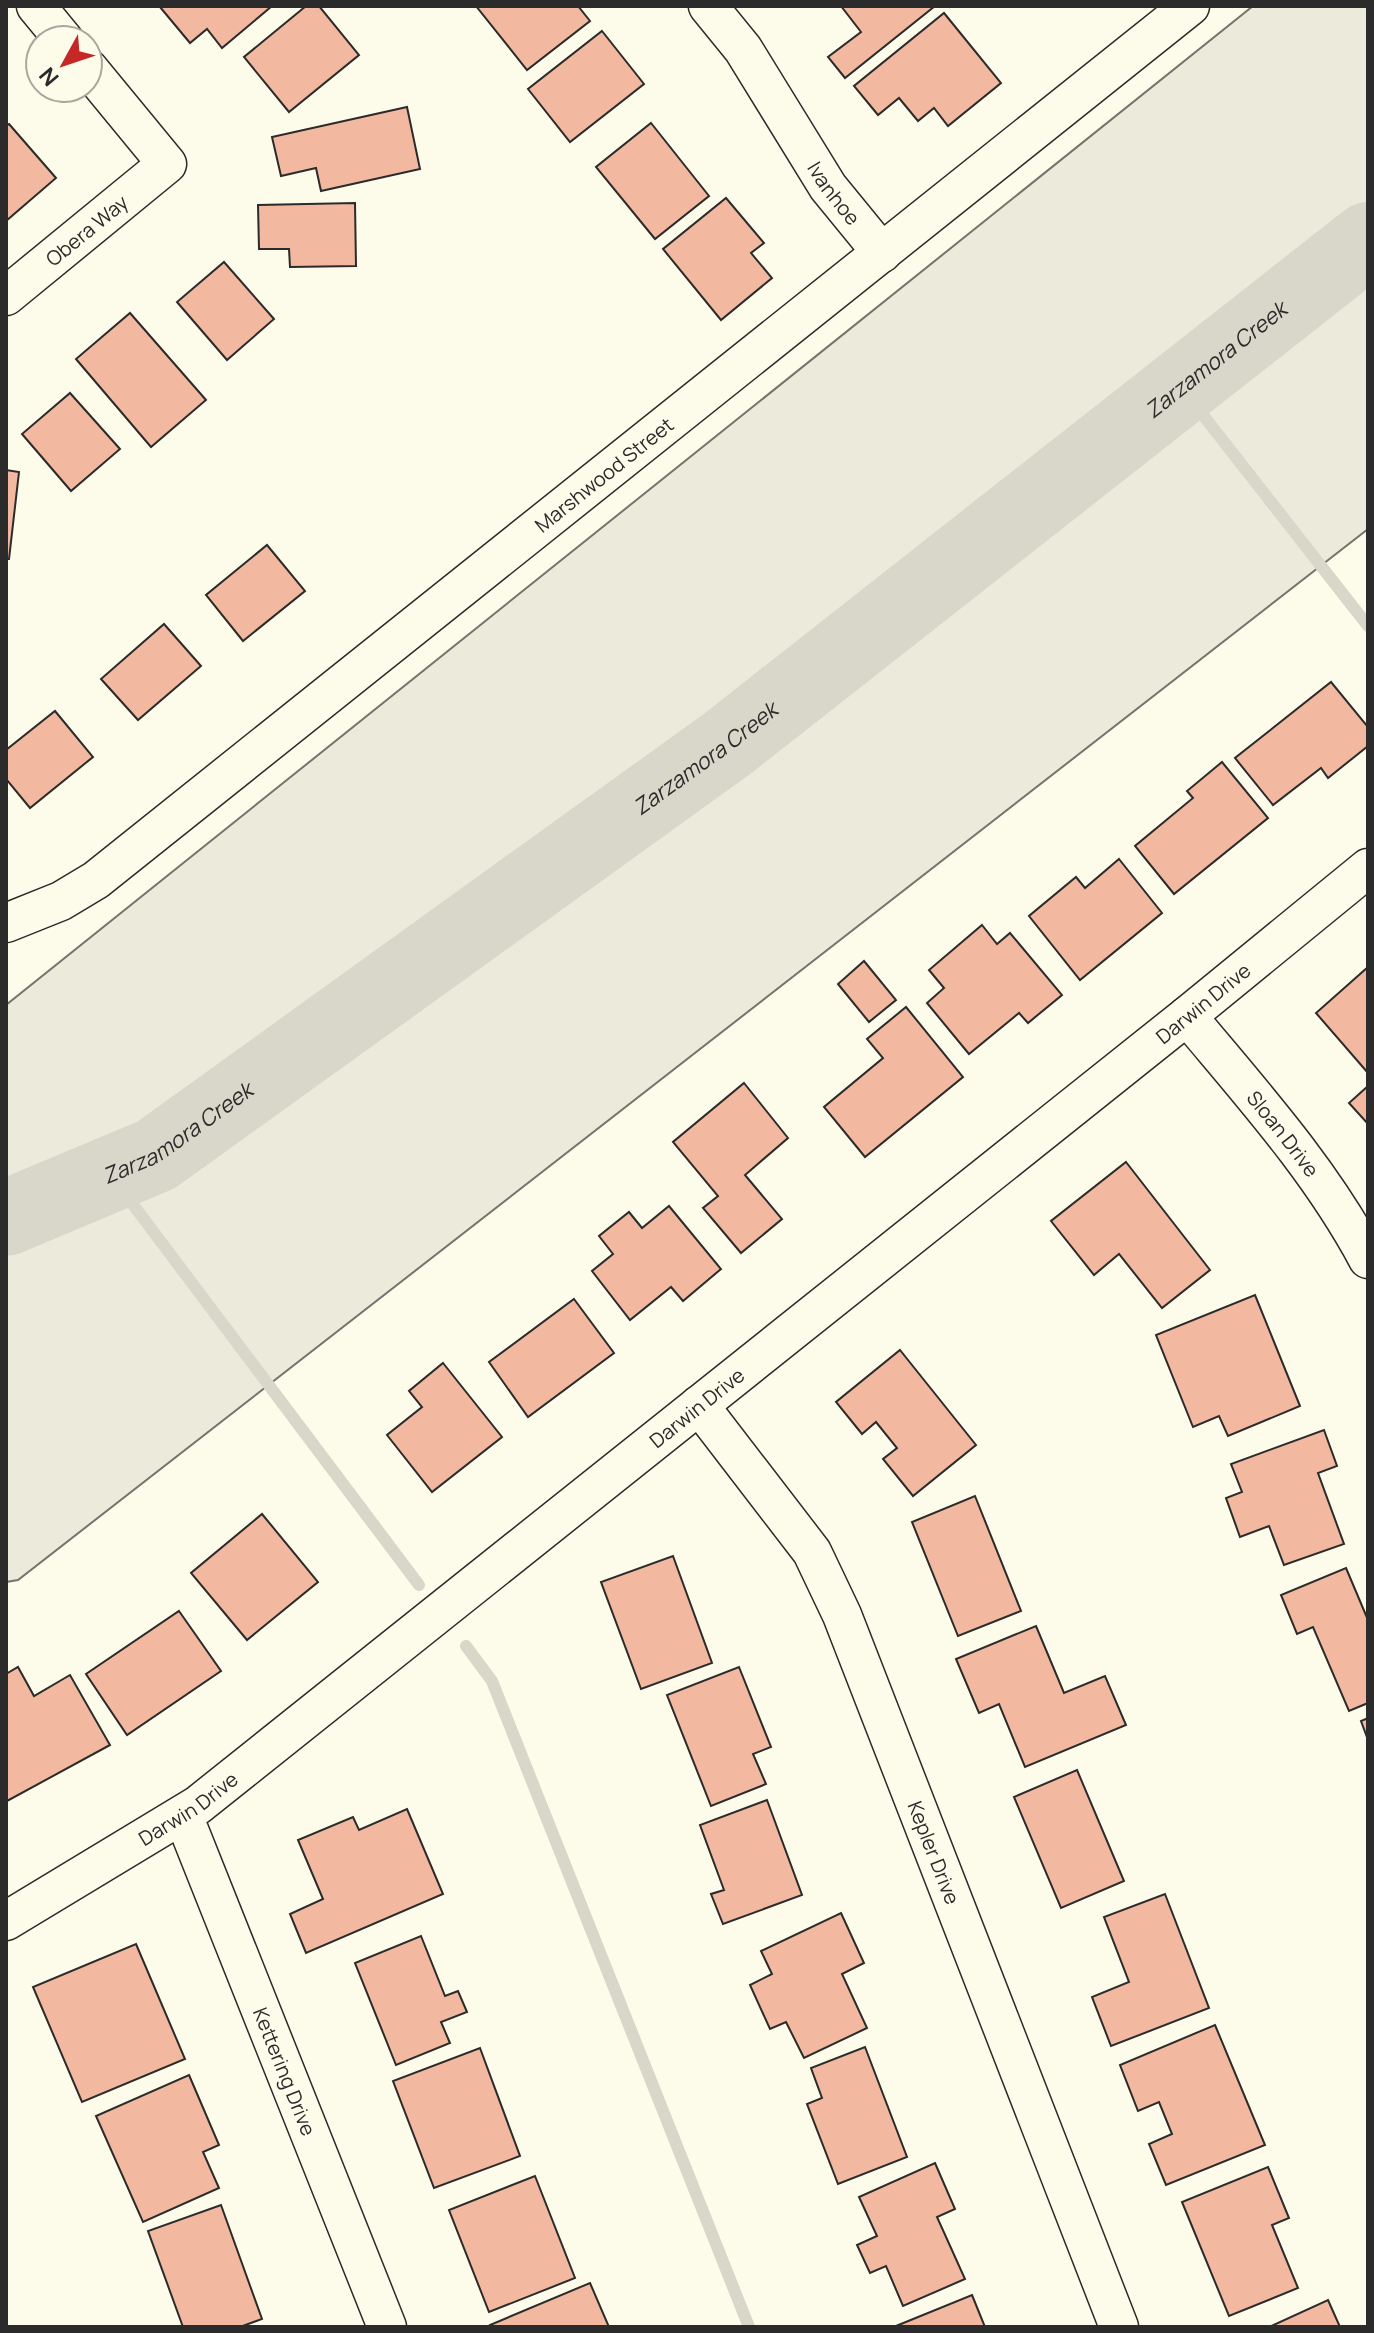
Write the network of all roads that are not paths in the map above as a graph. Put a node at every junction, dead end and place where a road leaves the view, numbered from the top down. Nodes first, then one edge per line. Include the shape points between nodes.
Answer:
1 (36, 6) edge
2 (708, 6) edge
3 (1190, 6) edge
4 (51, 24) edge
5 (104, 87) edge
6 (882, 253) junction
7 (6, 296) edge
8 (1368, 868) edge
9 (6, 923) edge
10 (1187, 1016) junction
11 (1368, 1259) edge
12 (699, 1405) junction
13 (183, 1815) junction
14 (6, 1921) edge
15 (387, 2327) edge
16 (1119, 2327) edge

1 - 4 street
2 - 6 street, Ivanhoe via 743,49 828,187
3 - 6 street, Marshwood Street
5 - 7 street, Obera Way via 167,164
6 - 9 street, Marshwood Street via 96,880
8 - 10 street, Darwin Drive
10 - 11 street, Sloan Drive via 1309,1163
10 - 12 street, Darwin Drive
12 - 13 street, Darwin Drive
12 - 16 street, Kepler Drive via 812,1552 842,1615
13 - 14 street, Darwin Drive
13 - 15 street, Kettering Drive

